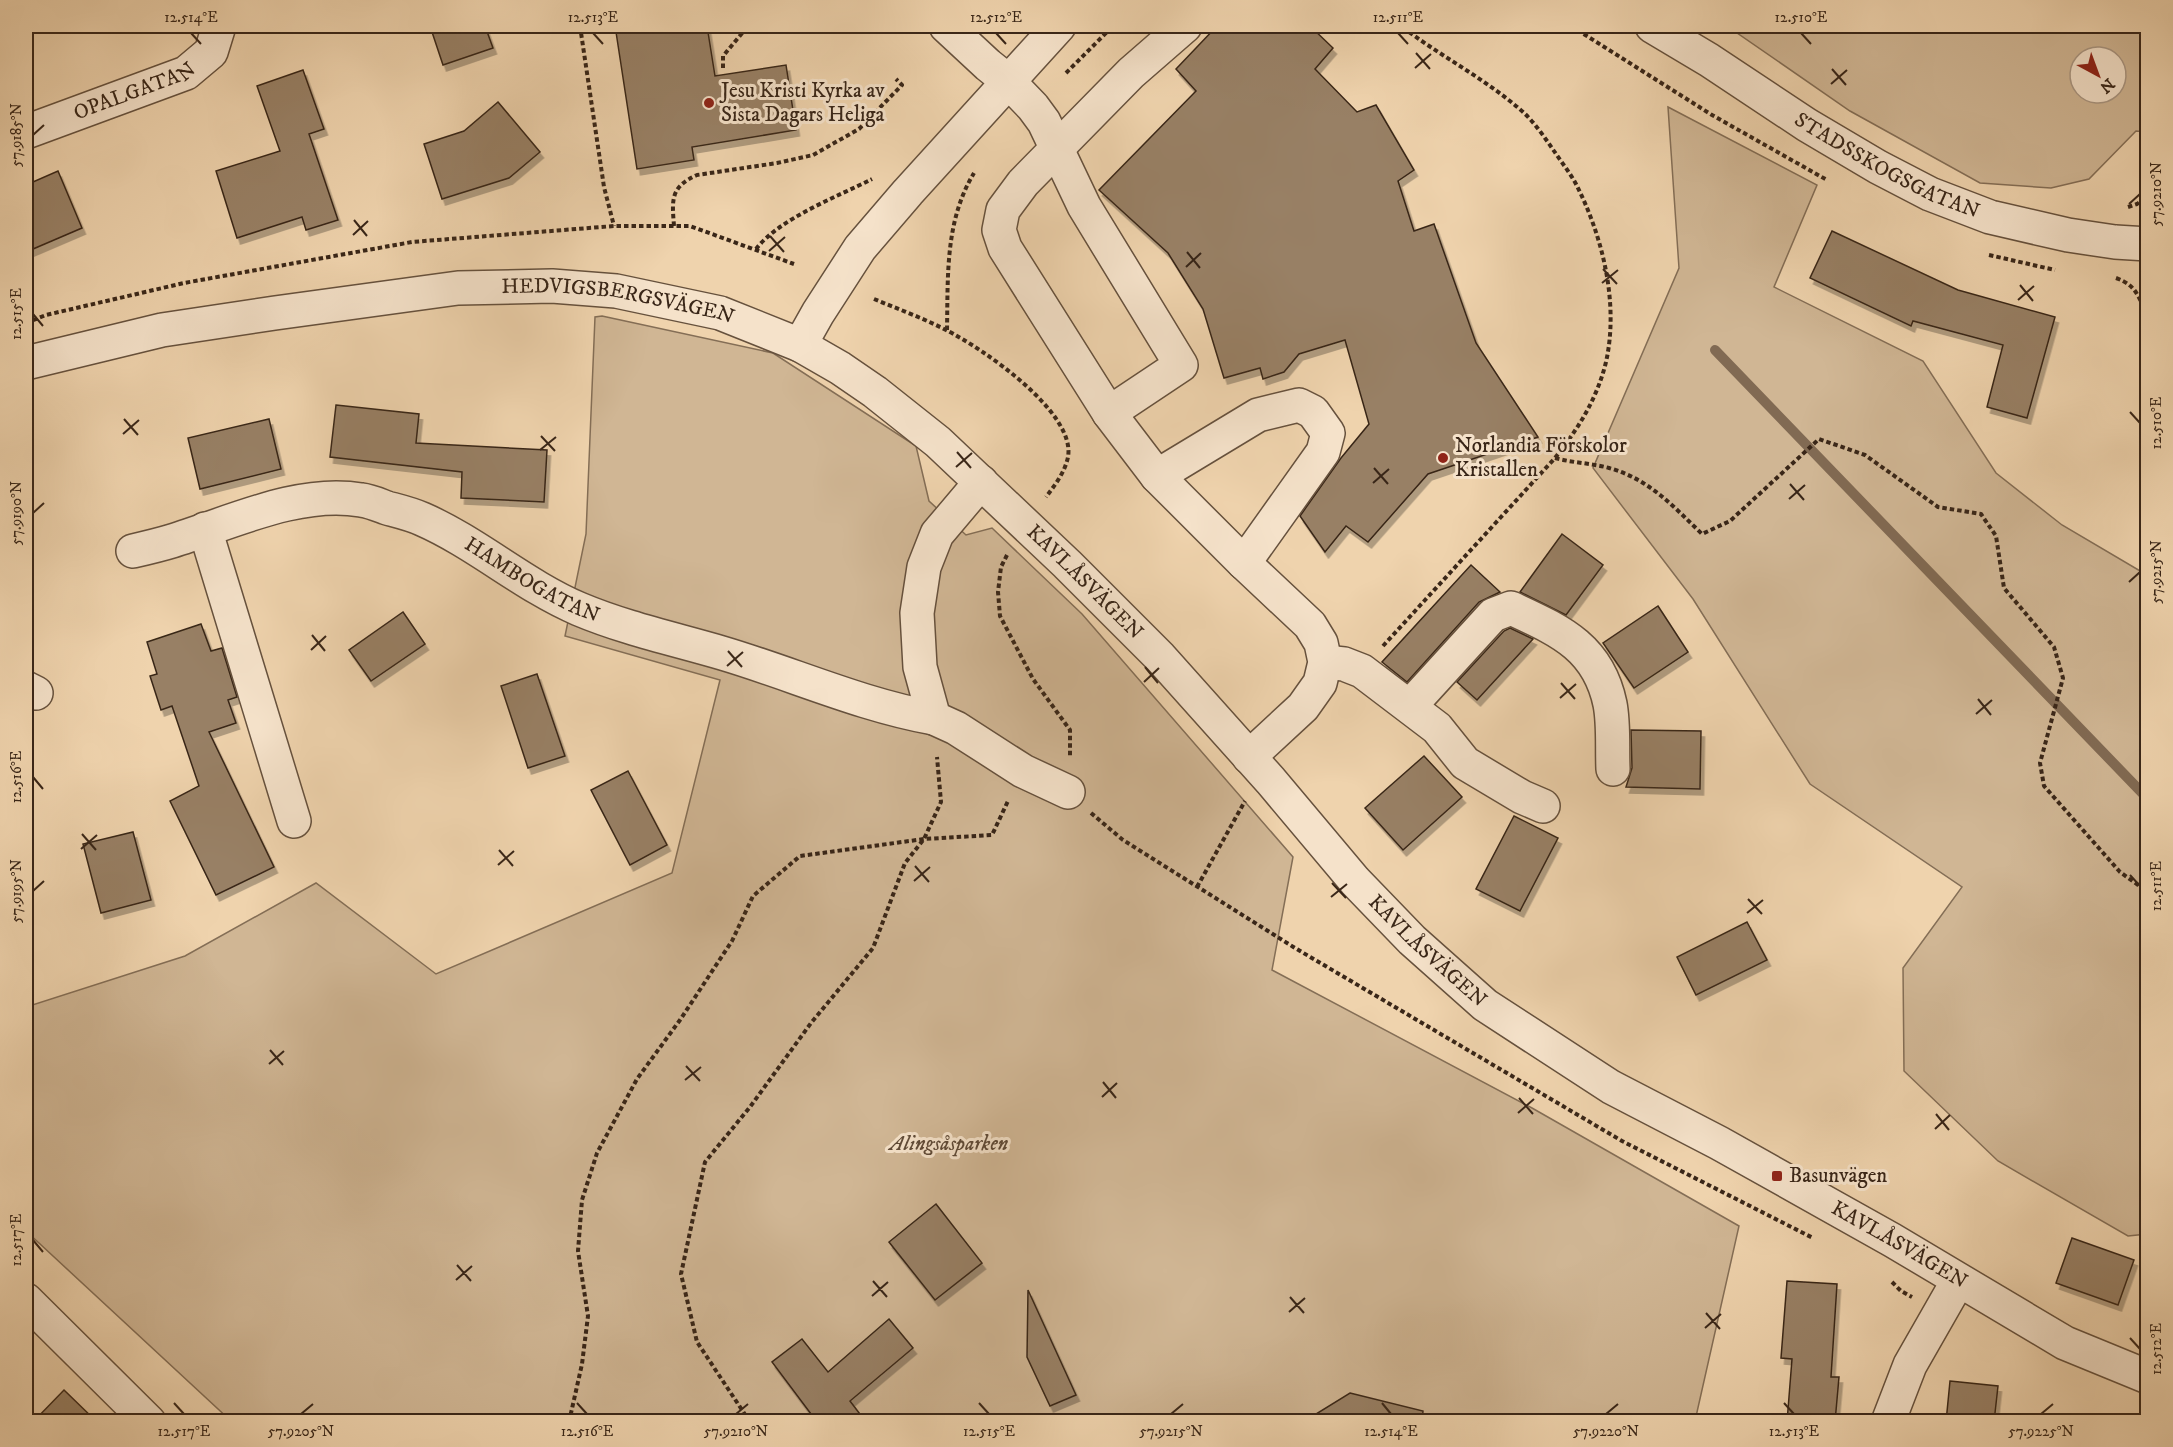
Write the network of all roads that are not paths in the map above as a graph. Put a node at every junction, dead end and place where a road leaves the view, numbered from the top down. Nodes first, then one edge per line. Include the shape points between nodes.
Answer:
1 (219, 26) edge
2 (946, 26) edge
3 (1059, 26) edge
4 (1185, 26) edge
5 (1652, 26) edge
6 (1008, 81) junction
7 (26, 132) edge
8 (1057, 149) junction
9 (2148, 244) edge
10 (800, 345) junction
11 (26, 363) edge
12 (1109, 413) junction
13 (1157, 476) junction
14 (981, 482) junction
15 (206, 529) junction
16 (133, 551) dead end
17 (1244, 563) junction
18 (1325, 662) junction
19 (1410, 706) junction
20 (934, 718) junction
21 (1249, 757) junction
22 (1612, 769) dead end
23 (1068, 792) dead end
24 (1543, 806) dead end
25 (294, 821) dead end
26 (1959, 1281) junction
27 (26, 1300) edge
28 (2148, 1377) edge
29 (149, 1422) edge
30 (1888, 1422) edge

1 - 7 street, OPALGATAN via 211,52 186,73
2 - 6 street
3 - 6 street
4 - 8 street via 1131,73
5 - 9 street, STADSSKOGSGATAN via 1807,125 1930,194 1990,217 2068,235
6 - 8 street via 1039,114
6 - 10 street via 860,249
8 - 12 street via 1003,210 999,230 1005,248
8 - 12 street via 1084,206 1181,365
10 - 11 street, HEDVIGSBERGSVÄGEN via 720,313 616,291 552,286 458,288 162,330
10 - 14 street, KAVLÅSVÄGEN via 875,392
12 - 13 street
13 - 17 street
13 - 17 street via 1258,416 1299,405 1313,412 1328,433 1323,452
14 - 20 street via 938,534 924,567 917,613 920,667
14 - 21 street, KAVLÅSVÄGEN via 1160,657
15 - 16 street, HAMBOGATAN
15 - 20 street, HAMBOGATAN via 294,503 332,498 362,500 421,518 579,609 858,698
15 - 25 street
17 - 18 street via 1310,625 1321,644
18 - 19 street via 1362,671
18 - 21 street via 1320,683 1303,707
19 - 22 street via 1493,615 1510,608 1557,630 1584,651 1598,672 1610,704
19 - 24 street via 1437,728 1465,762
20 - 23 street, HAMBOGATAN via 1023,771
21 - 26 street, KAVLÅSVÄGEN via 1355,881 1412,940 1485,1005 1611,1087
26 - 28 street, KAVLÅSVÄGEN via 2065,1343
26 - 30 street via 1910,1365
27 - 29 street

